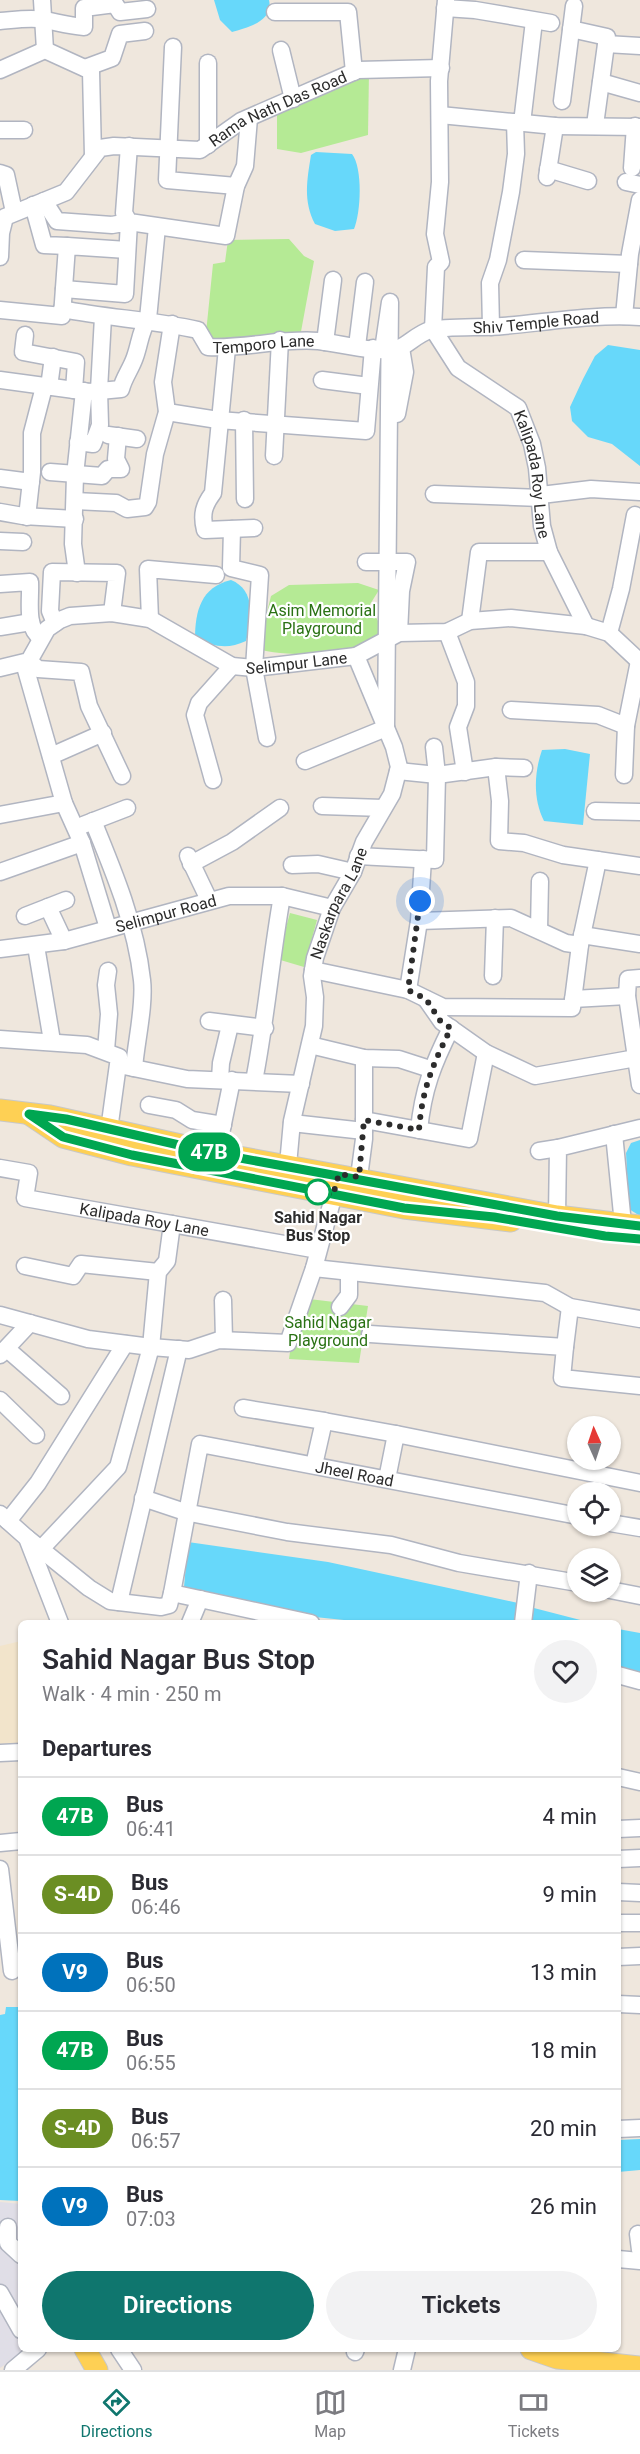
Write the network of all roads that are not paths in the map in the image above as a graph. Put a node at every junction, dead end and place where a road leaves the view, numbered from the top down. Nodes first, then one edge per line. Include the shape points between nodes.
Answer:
1 (42, 0) edge
2 (446, 4) edge
3 (120, 6) edge
4 (574, 6) dead end
5 (147, 9) dead end
6 (275, 12) dead end
7 (45, 20) junction
8 (0, 21) edge
9 (571, 29) junction
10 (145, 31) dead end
11 (606, 44) junction
12 (640, 45) edge
13 (173, 47) dead end
14 (45, 50) junction
15 (281, 51) dead end
16 (208, 63) dead end
17 (85, 68) junction
18 (441, 68) junction
19 (0, 70) edge
20 (354, 72) junction
21 (601, 82) junction
22 (640, 93) edge
23 (293, 99) junction
24 (562, 101) dead end
25 (440, 115) junction
26 (249, 118) junction
27 (518, 123) junction
28 (595, 125) junction
29 (555, 126) junction
30 (637, 127) edge
31 (24, 129) dead end
32 (0, 130) edge
33 (129, 146) junction
34 (208, 146) junction
35 (168, 149) junction
36 (93, 156) junction
37 (0, 173) edge
38 (633, 178) edge
39 (588, 181) dead end
40 (236, 186) junction
41 (640, 200) edge
42 (39, 203) junction
43 (14, 212) junction
44 (129, 222) junction
45 (157, 227) junction
46 (67, 246) junction
47 (128, 250) junction
48 (0, 257) edge
49 (524, 260) dead end
50 (629, 264) junction
51 (333, 280) dead end
52 (365, 282) dead end
53 (64, 289) junction
54 (62, 309) junction
55 (0, 310) edge
56 (632, 316) edge
57 (103, 317) junction
58 (148, 320) junction
59 (172, 324) junction
60 (491, 327) junction
61 (433, 329) junction
62 (24, 335) dead end
63 (280, 340) junction
64 (325, 342) junction
65 (228, 348) junction
66 (371, 348) junction
67 (401, 348) junction
68 (53, 357) junction
69 (0, 380) edge
70 (322, 380) dead end
71 (369, 386) junction
72 (47, 387) junction
73 (86, 390) junction
74 (167, 412) junction
75 (218, 420) junction
76 (244, 420) junction
77 (274, 422) junction
78 (98, 433) junction
79 (118, 436) junction
80 (136, 439) dead end
81 (78, 442) junction
82 (274, 456) dead end
83 (388, 468) junction
84 (50, 472) dead end
85 (75, 475) junction
86 (0, 478) edge
87 (31, 482) junction
88 (640, 492) edge
89 (434, 494) dead end
90 (541, 496) junction
91 (245, 499) dead end
92 (75, 501) junction
93 (0, 512) edge
94 (635, 515) dead end
95 (27, 517) junction
96 (75, 519) junction
97 (254, 528) dead end
98 (232, 529) junction
99 (0, 541) edge
100 (23, 542) dead end
101 (549, 552) junction
102 (366, 562) dead end
103 (77, 573) junction
104 (216, 574) dead end
105 (0, 584) edge
106 (112, 613) junction
107 (150, 619) junction
108 (470, 621) junction
109 (31, 622) junction
110 (55, 623) junction
111 (586, 626) junction
112 (0, 627) edge
113 (447, 632) junction
114 (399, 633) junction
115 (609, 633) junction
116 (41, 638) junction
117 (356, 656) junction
118 (27, 662) junction
119 (640, 662) edge
120 (232, 666) junction
121 (0, 668) edge
122 (254, 668) junction
123 (510, 710) dead end
124 (626, 726) junction
125 (386, 728) junction
126 (103, 733) junction
127 (267, 738) dead end
128 (434, 747) dead end
129 (51, 756) junction
130 (305, 760) dead end
131 (496, 767) junction
132 (524, 768) dead end
133 (398, 771) junction
134 (465, 772) junction
135 (437, 775) junction
136 (624, 775) dead end
137 (122, 776) dead end
138 (213, 780) dead end
139 (64, 803) junction
140 (322, 806) dead end
141 (127, 808) dead end
142 (280, 808) dead end
143 (383, 808) junction
144 (596, 811) dead end
145 (640, 812) edge
146 (0, 815) edge
147 (93, 821) junction
148 (75, 827) junction
149 (82, 843) junction
150 (423, 859) junction
151 (598, 860) junction
152 (356, 864) junction
153 (292, 865) dead end
154 (640, 866) edge
155 (0, 872) edge
156 (540, 881) dead end
157 (282, 896) junction
158 (66, 900) dead end
159 (209, 900) junction
160 (48, 907) junction
161 (332, 908) junction
162 (25, 916) dead end
163 (495, 918) junction
164 (419, 921) junction
165 (131, 924) junction
166 (108, 928) junction
167 (539, 930) junction
168 (581, 940) junction
169 (64, 941) junction
170 (640, 944) edge
171 (36, 946) junction
172 (0, 949) edge
173 (313, 970) junction
174 (108, 971) dead end
175 (493, 976) dead end
176 (640, 978) edge
177 (408, 990) junction
178 (627, 996) junction
179 (426, 999) junction
180 (573, 999) junction
181 (209, 1021) dead end
182 (230, 1025) junction
183 (265, 1028) junction
184 (451, 1028) junction
185 (0, 1039) edge
186 (52, 1041) junction
187 (310, 1045) junction
188 (106, 1050) junction
189 (486, 1053) junction
190 (364, 1058) junction
191 (636, 1058) junction
192 (126, 1066) junction
193 (430, 1069) junction
194 (226, 1079) junction
195 (254, 1081) junction
196 (301, 1084) junction
197 (640, 1085) edge
198 (149, 1105) dead end
199 (0, 1110) edge
200 (29, 1114) junction
201 (292, 1123) junction
202 (223, 1125) junction
203 (364, 1126) junction
204 (640, 1128) edge
205 (109, 1130) junction
206 (419, 1130) junction
207 (614, 1134) junction
208 (558, 1148) junction
209 (539, 1151) dead end
210 (218, 1154) junction
211 (288, 1166) junction
212 (0, 1168) edge
213 (349, 1176) junction
214 (333, 1195) junction
215 (557, 1216) junction
216 (172, 1224) junction
217 (631, 1225) edge
218 (640, 1239) edge
219 (318, 1250) junction
220 (25, 1266) dead end
221 (314, 1269) junction
222 (158, 1272) junction
223 (350, 1272) junction
224 (223, 1300) dead end
225 (340, 1307) dead end
226 (570, 1307) junction
227 (0, 1315) edge
228 (640, 1319) edge
229 (30, 1323) junction
230 (370, 1334) dead end
231 (224, 1340) junction
232 (125, 1344) junction
233 (151, 1347) junction
234 (565, 1347) junction
235 (179, 1349) junction
236 (3, 1352) edge
237 (640, 1386) edge
238 (61, 1396) dead end
239 (0, 1400) edge
240 (243, 1408) dead end
241 (324, 1421) junction
242 (396, 1434) junction
243 (36, 1436) dead end
244 (314, 1465) junction
245 (387, 1479) junction
246 (640, 1483) edge
247 (142, 1498) junction
248 (185, 1512) junction
249 (567, 1514) edge
250 (4, 1518) edge
251 (621, 1525) edge
252 (640, 1528) edge
253 (27, 1538) junction
254 (41, 1549) junction
255 (529, 1574) junction
256 (567, 1581) edge
257 (621, 1592) edge
258 (172, 1593) junction
259 (640, 1596) edge
260 (200, 1599) junction
261 (119, 1602) junction
262 (233, 1615) edge
263 (59, 1620) edge
264 (191, 1620) edge
265 (284, 1620) edge
266 (523, 1620) edge
267 (621, 1676) edge
268 (640, 1681) edge
269 (18, 1752) edge
270 (0, 1753) edge
271 (621, 1778) edge
272 (640, 1782) edge
273 (640, 1828) edge
274 (621, 1829) edge
275 (18, 1841) edge
276 (0, 1843) edge
277 (621, 1858) edge
278 (640, 1858) edge
279 (0, 1869) edge
280 (621, 1892) edge
281 (640, 1893) edge
282 (14, 1922) edge
283 (621, 1923) edge
284 (640, 1923) edge
285 (640, 1956) edge
286 (621, 1957) edge
287 (11, 1971) edge
288 (621, 2004) edge
289 (640, 2005) edge
290 (640, 2128) edge
291 (621, 2129) edge
292 (10, 2228) edge
293 (18, 2252) edge
294 (621, 2259) edge
295 (640, 2261) edge
296 (0, 2293) edge
297 (18, 2325) edge
298 (33, 2352) edge
299 (87, 2352) edge
300 (121, 2352) edge
301 (406, 2352) edge
302 (540, 2352) edge
303 (640, 2367) edge
304 (13, 2370) edge
305 (97, 2370) edge
306 (133, 2370) edge
307 (402, 2370) edge

1 - 7 street
2 - 18 street
2 - 27 street via 543,22
3 - 5 street
3 - 7 street via 84,8 84,27 60,26
4 - 9 street
6 - 20 street via 348,12
7 - 8 street
7 - 14 street
9 - 11 street via 607,37
9 - 24 street
10 - 17 street via 120,34 112,58
11 - 12 street
11 - 21 street
13 - 35 street
14 - 17 street
14 - 19 street
15 - 23 street
16 - 34 street
17 - 36 street via 93,74
18 - 20 street, Rama Nath Das Road
18 - 25 street
20 - 23 street, Rama Nath Das Road
21 - 22 street
21 - 28 street
23 - 26 street, Rama Nath Das Road
25 - 27 street
25 - 61 street via 435,234 441,262 436,267
26 - 34 street, Rama Nath Das Road
26 - 40 street via 245,166
27 - 29 street
27 - 60 street via 511,192 490,283
28 - 29 street
28 - 30 street
29 - 39 street via 548,173
30 - 38 street
31 - 32 street
33 - 35 street, Rama Nath Das Road
33 - 36 street, Rama Nath Das Road via 100,148
33 - 44 street via 124,213
34 - 35 street, Rama Nath Das Road via 200,150
35 - 40 street via 167,180
36 - 42 street via 66,192
37 - 43 street via 6,175
40 - 45 street via 226,236
41 - 50 street
42 - 43 street
42 - 44 street via 57,221 112,225
42 - 46 street via 44,245
43 - 48 street via 5,217
44 - 45 street
44 - 47 street
45 - 58 street
46 - 47 street
46 - 53 street
47 - 53 street via 125,294
49 - 50 street
50 - 56 street
51 - 64 street
52 - 66 street
53 - 54 street
54 - 55 street via 62,316
54 - 57 street, Temporo Lane
56 - 60 street, Shiv Temple Road
57 - 58 street, Temporo Lane
57 - 73 street
58 - 59 street, Temporo Lane
58 - 73 street via 121,389
59 - 65 street, Temporo Lane via 198,330 208,347
59 - 74 street via 163,382
60 - 61 street, Shiv Temple Road
61 - 67 street, Temporo Lane via 417,335
61 - 90 street, Kalipada Roy Lane via 458,368 518,408 532,444
62 - 68 street via 23,352
63 - 64 street, Temporo Lane
63 - 65 street, Temporo Lane
63 - 77 street
64 - 66 street, Temporo Lane
65 - 75 street
66 - 67 street, Temporo Lane
66 - 71 street
66 - 83 street via 390,302
67 - 83 street via 404,381
68 - 72 street
68 - 73 street via 76,362
69 - 72 street
70 - 71 street
71 - 77 street via 366,431
72 - 73 street
72 - 87 street via 32,434
73 - 78 street via 100,425
73 - 81 street
74 - 75 street
74 - 92 street via 145,507 127,509 116,503
75 - 76 street
75 - 98 street via 213,493 202,518 205,530
76 - 77 street
76 - 91 street
77 - 82 street
78 - 79 street
78 - 81 street via 93,444
79 - 80 street
79 - 85 street via 116,459 121,469 108,469 102,476
81 - 85 street
83 - 125 street
84 - 85 street
85 - 92 street
86 - 87 street
87 - 95 street
88 - 90 street via 591,489
89 - 90 street
90 - 101 street, Kalipada Roy Lane via 542,526
92 - 96 street
93 - 95 street
94 - 115 street
95 - 96 street
96 - 103 street
97 - 98 street
98 - 122 street via 231,568 260,575
99 - 100 street
101 - 108 street via 479,552
101 - 111 street, Kalipada Roy Lane
102 - 114 street via 407,562
103 - 106 street via 117,573
103 - 110 street via 52,572 50,611
104 - 107 street via 148,568
105 - 109 street via 30,582
106 - 107 street, Selimpur Lane
106 - 110 street, Selimpur Lane via 70,616
107 - 120 street, Selimpur Lane
108 - 111 street, Selimpur Lane via 511,618
108 - 113 street, Selimpur Lane
109 - 112 street
109 - 116 street
110 - 116 street
111 - 115 street
113 - 114 street, Selimpur Lane
113 - 134 street via 466,682 466,706 458,728
114 - 117 street, Selimpur Lane
115 - 119 street
116 - 118 street
117 - 122 street, Selimpur Lane
117 - 125 street
118 - 121 street
118 - 126 street via 38,669 79,670 89,706
118 - 129 street
119 - 124 street
120 - 122 street, Selimpur Lane
120 - 138 street via 199,703 195,715
122 - 127 street
123 - 124 street via 598,714
124 - 136 street
125 - 130 street
125 - 133 street
126 - 129 street
126 - 137 street
128 - 135 street
129 - 139 street
131 - 132 street
131 - 134 street
131 - 151 street via 499,840
133 - 135 street
133 - 143 street, Naskarpara Lane via 392,794
134 - 135 street
135 - 150 street via 435,860
139 - 146 street
139 - 148 street
140 - 143 street
141 - 147 street
142 - 159 street via 232,842 190,860
143 - 152 street, Naskarpara Lane
144 - 145 street
147 - 148 street
147 - 165 street via 118,880
148 - 149 street
149 - 155 street
149 - 166 street
150 - 152 street
150 - 164 street
151 - 154 street
151 - 168 street
152 - 153 street
152 - 161 street, Naskarpara Lane
156 - 167 street
157 - 159 street, Selimpur Road
157 - 161 street, Selimpur Road
157 - 183 street
158 - 160 street
159 - 165 street, Selimpur Road
160 - 162 street
160 - 169 street
161 - 173 street, Naskarpara Lane
163 - 164 street
163 - 167 street via 511,918
163 - 175 street
164 - 177 street
165 - 166 street, Selimpur Road
165 - 192 street via 143,982
166 - 169 street, Selimpur Road
167 - 168 street via 566,943
168 - 170 street
168 - 180 street
169 - 171 street, Selimpur Road
171 - 172 street, Selimpur Road
171 - 186 street
173 - 177 street
173 - 187 street, Naskarpara Lane via 315,997
174 - 188 street
176 - 178 street via 628,979
177 - 179 street
178 - 180 street
178 - 191 street
179 - 180 street via 443,1007 572,1008
179 - 184 street via 441,1022
181 - 182 street
182 - 183 street
182 - 194 street via 221,1063
183 - 195 street
184 - 189 street
184 - 193 street
185 - 186 street
186 - 188 street
187 - 190 street
187 - 196 street, Naskarpara Lane
188 - 192 street
189 - 191 street via 535,1076
189 - 206 street via 469,1139
190 - 193 street via 399,1059
190 - 203 street
191 - 197 street
192 - 194 street via 187,1078
192 - 205 street
193 - 206 street
194 - 195 street
194 - 202 street
195 - 196 street
196 - 201 street, Naskarpara Lane
198 - 202 street via 176,1110 192,1120
199 - 200 main road
200 - 205 main road
200 - 214 main road via 63,1137 132,1155
201 - 203 street
201 - 211 street, Naskarpara Lane
202 - 210 street
203 - 206 street
203 - 213 street
204 - 207 street
205 - 210 main road
207 - 208 street
207 - 217 street
208 - 209 street
208 - 215 street
210 - 211 main road
211 - 213 main road
212 - 216 street, Kalipada Roy Lane via 28,1173 25,1198
213 - 214 street
213 - 215 main road
214 - 218 main road
214 - 219 street
215 - 217 main road
216 - 219 street, Kalipada Roy Lane
216 - 222 street via 167,1261
219 - 221 street
220 - 222 street via 73,1276 81,1264
221 - 223 street
221 - 231 street via 288,1343
222 - 233 street
223 - 225 street via 349,1295
223 - 226 street via 545,1293
224 - 231 street
226 - 228 street
226 - 234 street
227 - 229 street
229 - 232 street via 88,1340
229 - 236 street
230 - 234 street
231 - 235 street
232 - 233 street
232 - 250 street via 38,1483
233 - 235 street
233 - 254 street via 118,1467
234 - 237 street via 562,1378
235 - 247 street
236 - 238 street
239 - 243 street
240 - 241 street
241 - 242 street
241 - 244 street
242 - 245 street
242 - 246 street
244 - 245 street, Jheel Road
244 - 248 street, Jheel Road via 200,1444
245 - 249 street, Jheel Road
247 - 248 street
247 - 261 street
248 - 255 street via 287,1532 390,1545 459,1563
248 - 258 street
250 - 253 street
251 - 252 street
253 - 254 street
253 - 263 street
254 - 261 street via 89,1588
255 - 256 street
255 - 266 street
257 - 259 street
258 - 260 street
258 - 261 street via 169,1605 161,1607
260 - 262 street
260 - 264 street
262 - 265 street
267 - 268 street
269 - 270 street
271 - 272 street
273 - 274 street
275 - 276 street
277 - 278 street
279 - 282 street
280 - 281 street
282 - 287 street
283 - 284 street
285 - 286 street
288 - 289 street
290 - 291 street
292 - 293 street via 8,2243
294 - 295 street
296 - 297 street
298 - 304 street
299 - 305 main road
300 - 306 street
301 - 307 street
302 - 303 main road via 558,2358

